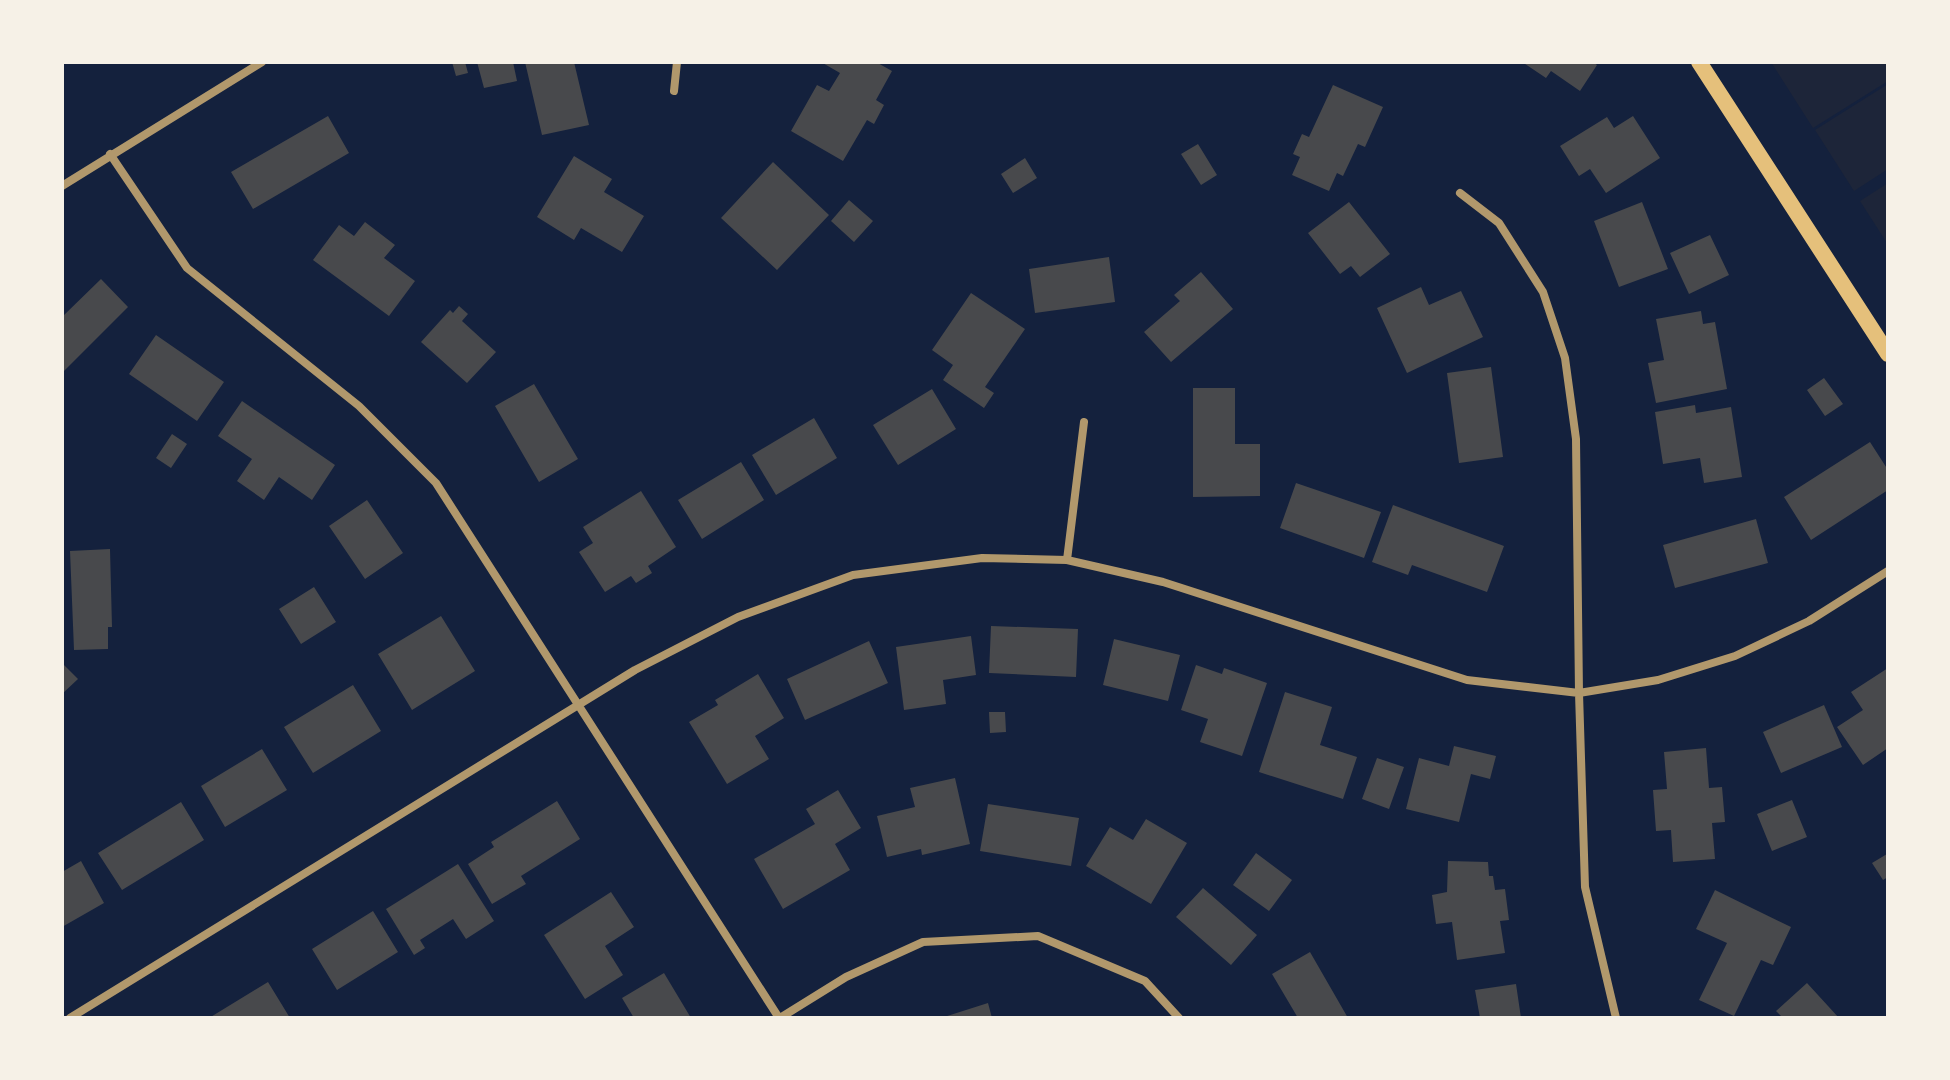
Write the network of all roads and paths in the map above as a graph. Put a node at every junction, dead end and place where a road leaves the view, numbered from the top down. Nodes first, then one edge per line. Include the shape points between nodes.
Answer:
1 (262, 62) edge
2 (677, 62) edge
3 (1699, 62) edge
4 (674, 91) dead end
5 (110, 154) junction
6 (62, 186) edge
7 (1460, 193) dead end
8 (1888, 354) edge
9 (1084, 422) dead end
10 (1067, 560) junction
11 (1888, 571) edge
12 (1579, 693) junction
13 (577, 705) junction
14 (70, 1018) edge
15 (780, 1018) edge
16 (1179, 1018) edge
17 (1616, 1018) edge

1 - 5 street
2 - 4 street
3 - 8 main road
5 - 6 street
5 - 13 street via 187,268 359,406 436,483
7 - 12 street via 1499,223 1543,292 1565,358 1576,439
9 - 10 street
10 - 12 street via 1163,582 1467,680
10 - 13 street via 982,558 853,575 738,617
11 - 12 street via 1809,621 1735,656 1658,680
12 - 17 street via 1585,887
13 - 14 street
13 - 15 street
15 - 16 street via 846,977 923,942 1038,936 1145,981

